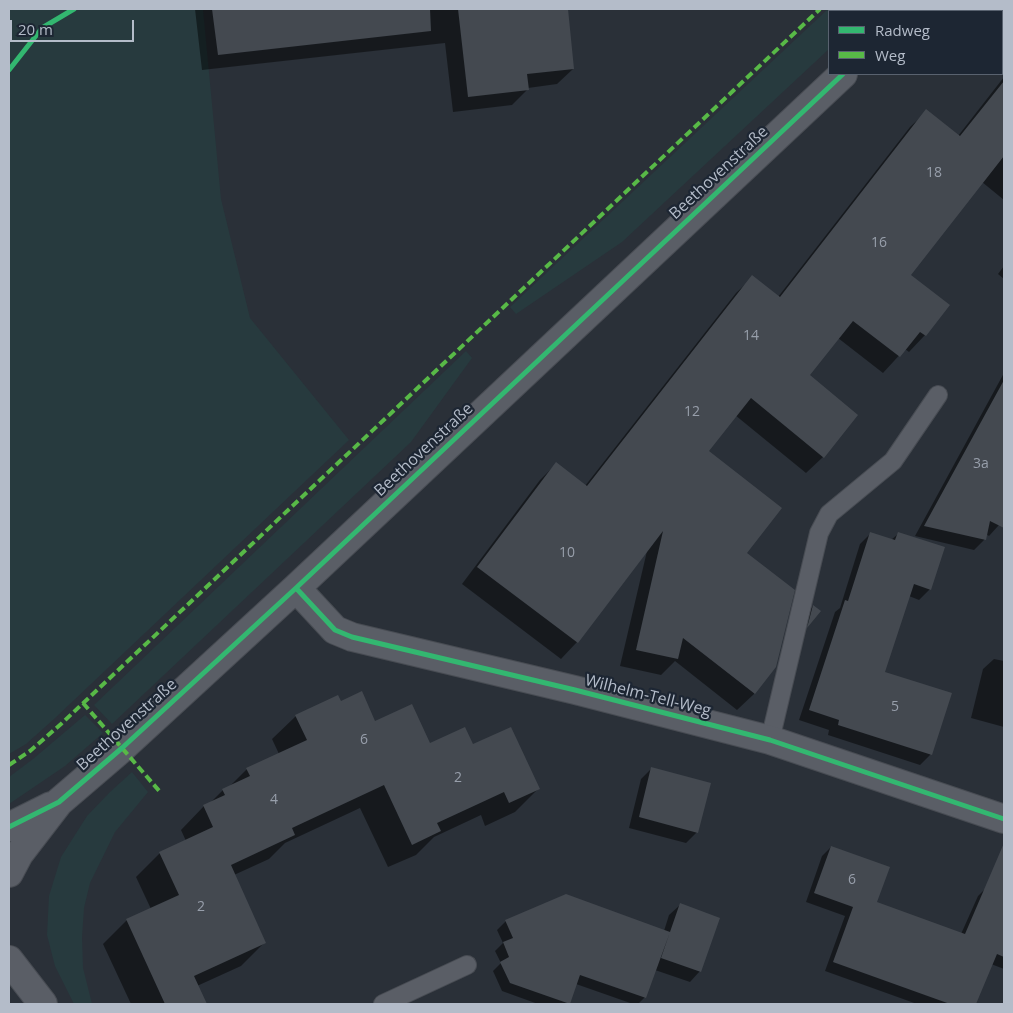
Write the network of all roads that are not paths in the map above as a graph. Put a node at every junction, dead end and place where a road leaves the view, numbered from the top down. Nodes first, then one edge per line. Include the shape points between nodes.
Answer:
1 (842, 75) edge
2 (938, 396) dead end
3 (296, 588) junction
4 (770, 740) junction
5 (59, 802) junction
6 (1004, 820) edge
7 (9, 827) edge
8 (9, 873) edge
9 (9, 960) edge
10 (467, 966) dead end
11 (43, 1004) edge
12 (383, 1004) edge

1 - 3 street, Beethovenstraße
2 - 4 lane via 893,461 829,514 819,534
3 - 4 street, Wilhelm-Tell-Weg via 335,630 352,637
3 - 5 street, Beethovenstraße
4 - 6 street, Wilhelm-Tell-Weg
5 - 7 street, Beethovenstraße
5 - 8 street, Beethovenstraße via 19,854
9 - 11 street
10 - 12 lane

